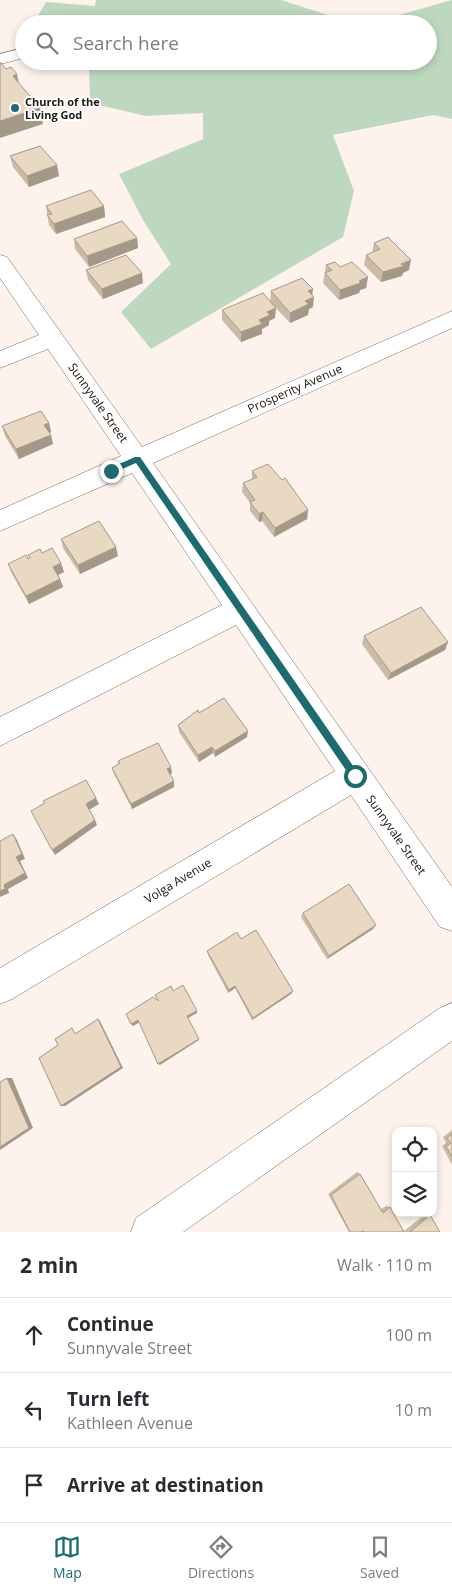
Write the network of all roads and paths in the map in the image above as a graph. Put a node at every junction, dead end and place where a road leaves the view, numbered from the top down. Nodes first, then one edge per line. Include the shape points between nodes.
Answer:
1 (15, 56) edge
2 (0, 59) edge
3 (0, 262) edge
4 (452, 319) edge
5 (53, 338) junction
6 (0, 360) edge
7 (137, 459) junction
8 (0, 521) edge
9 (241, 609) junction
10 (0, 732) edge
11 (355, 776) junction
12 (452, 914) edge
13 (0, 987) edge
14 (452, 1020) edge
15 (150, 1232) edge

1 - 2 street
3 - 5 street, Sunnyvale Street
4 - 7 street, Prosperity Avenue
5 - 6 street
5 - 7 street, Sunnyvale Street
7 - 8 street, Prosperity Avenue
7 - 9 street, Sunnyvale Street
9 - 10 street
9 - 11 street, Sunnyvale Street
11 - 12 street, Sunnyvale Street
11 - 13 street, Volga Avenue
14 - 15 street

